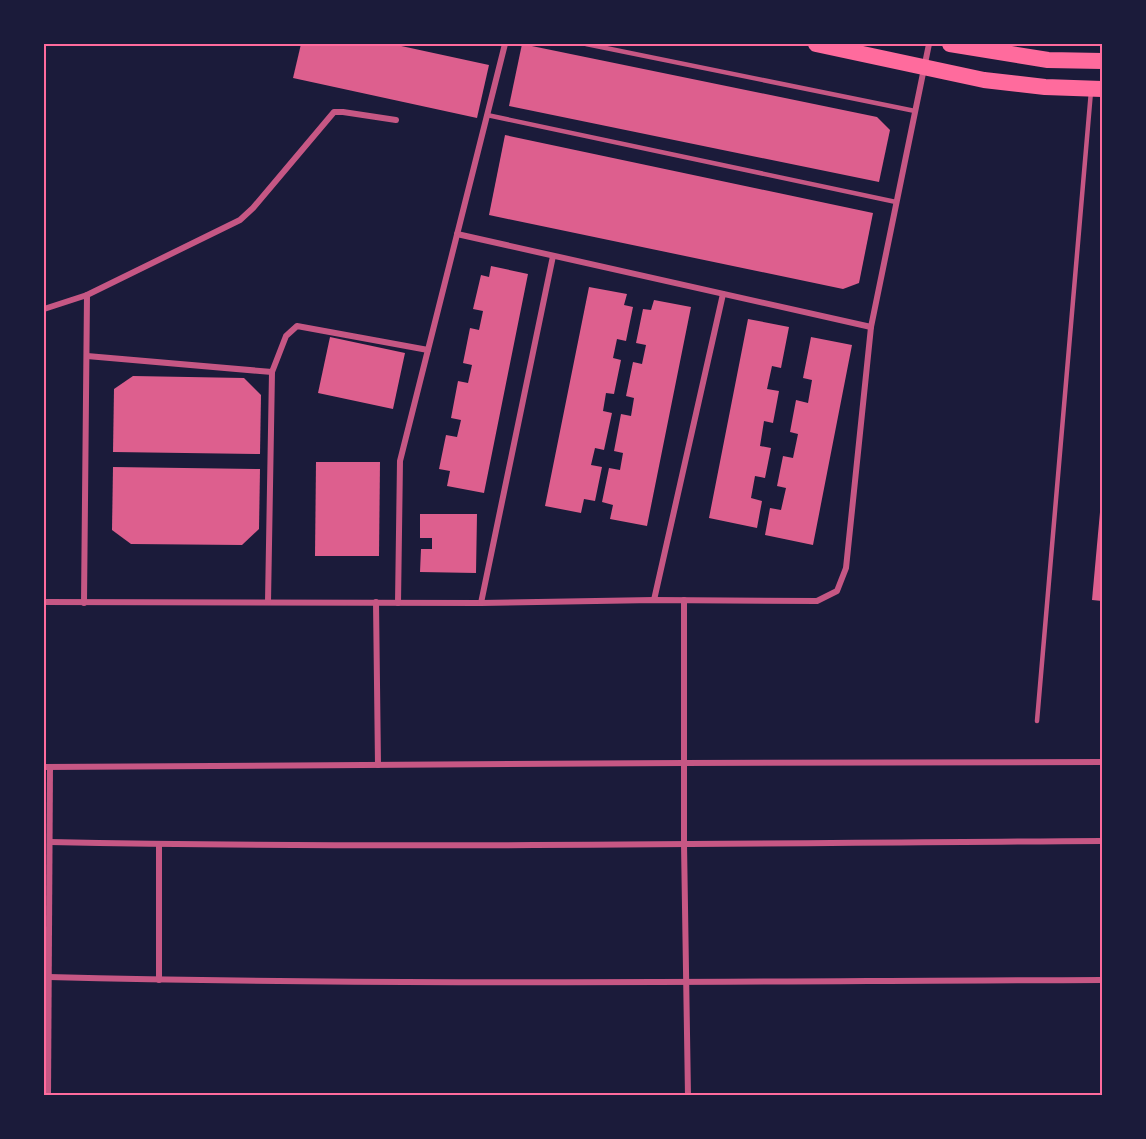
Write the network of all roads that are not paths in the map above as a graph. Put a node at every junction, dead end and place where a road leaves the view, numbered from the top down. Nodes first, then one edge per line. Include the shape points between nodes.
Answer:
1 (505, 44) edge
2 (586, 44) edge
3 (819, 44) edge
4 (929, 44) edge
5 (961, 45) edge
6 (1102, 61) edge
7 (924, 67) junction
8 (1097, 88) edge
9 (915, 111) junction
10 (487, 115) junction
11 (396, 120) dead end
12 (896, 202) junction
13 (457, 234) junction
14 (553, 256) junction
15 (723, 294) junction
16 (87, 295) junction
17 (44, 309) edge
18 (871, 327) junction
19 (428, 350) junction
20 (87, 356) junction
21 (272, 372) junction
22 (654, 600) junction
23 (684, 600) junction
24 (44, 602) edge
25 (268, 602) junction
26 (376, 602) junction
27 (84, 603) junction
28 (398, 603) junction
29 (481, 603) junction
30 (1037, 721) dead end
31 (1102, 762) edge
32 (683, 763) junction
33 (378, 765) junction
34 (47, 767) edge
35 (1102, 841) edge
36 (50, 842) junction
37 (159, 844) junction
38 (684, 844) junction
39 (49, 977) junction
40 (159, 980) junction
41 (1102, 980) edge
42 (686, 982) junction
43 (48, 1095) edge
44 (688, 1095) edge

1 - 10 street
2 - 9 lane
3 - 7 highway
4 - 7 street
5 - 6 highway via 1048,60
7 - 8 highway via 984,80
7 - 9 street
8 - 30 lane
9 - 12 street
10 - 12 lane
10 - 13 street
11 - 16 street via 334,112 240,220
12 - 18 street
13 - 14 street
13 - 19 street
14 - 15 street
14 - 29 street
15 - 18 street
15 - 22 street
16 - 17 street
16 - 20 street
18 - 23 street via 846,568 837,591 817,601
19 - 21 street via 297,326 286,336
19 - 28 street via 400,461
20 - 21 street
20 - 27 street
21 - 25 street
22 - 23 street
22 - 29 street
23 - 32 street
24 - 27 street
25 - 26 street
25 - 27 street
26 - 28 street
26 - 33 street
28 - 29 street
31 - 32 street
32 - 33 street
32 - 38 street
33 - 34 street
34 - 36 street
35 - 38 street
36 - 37 street
36 - 39 street
37 - 38 street
37 - 40 street
38 - 42 street
39 - 40 street
39 - 43 street
40 - 42 street
41 - 42 street
42 - 44 street

